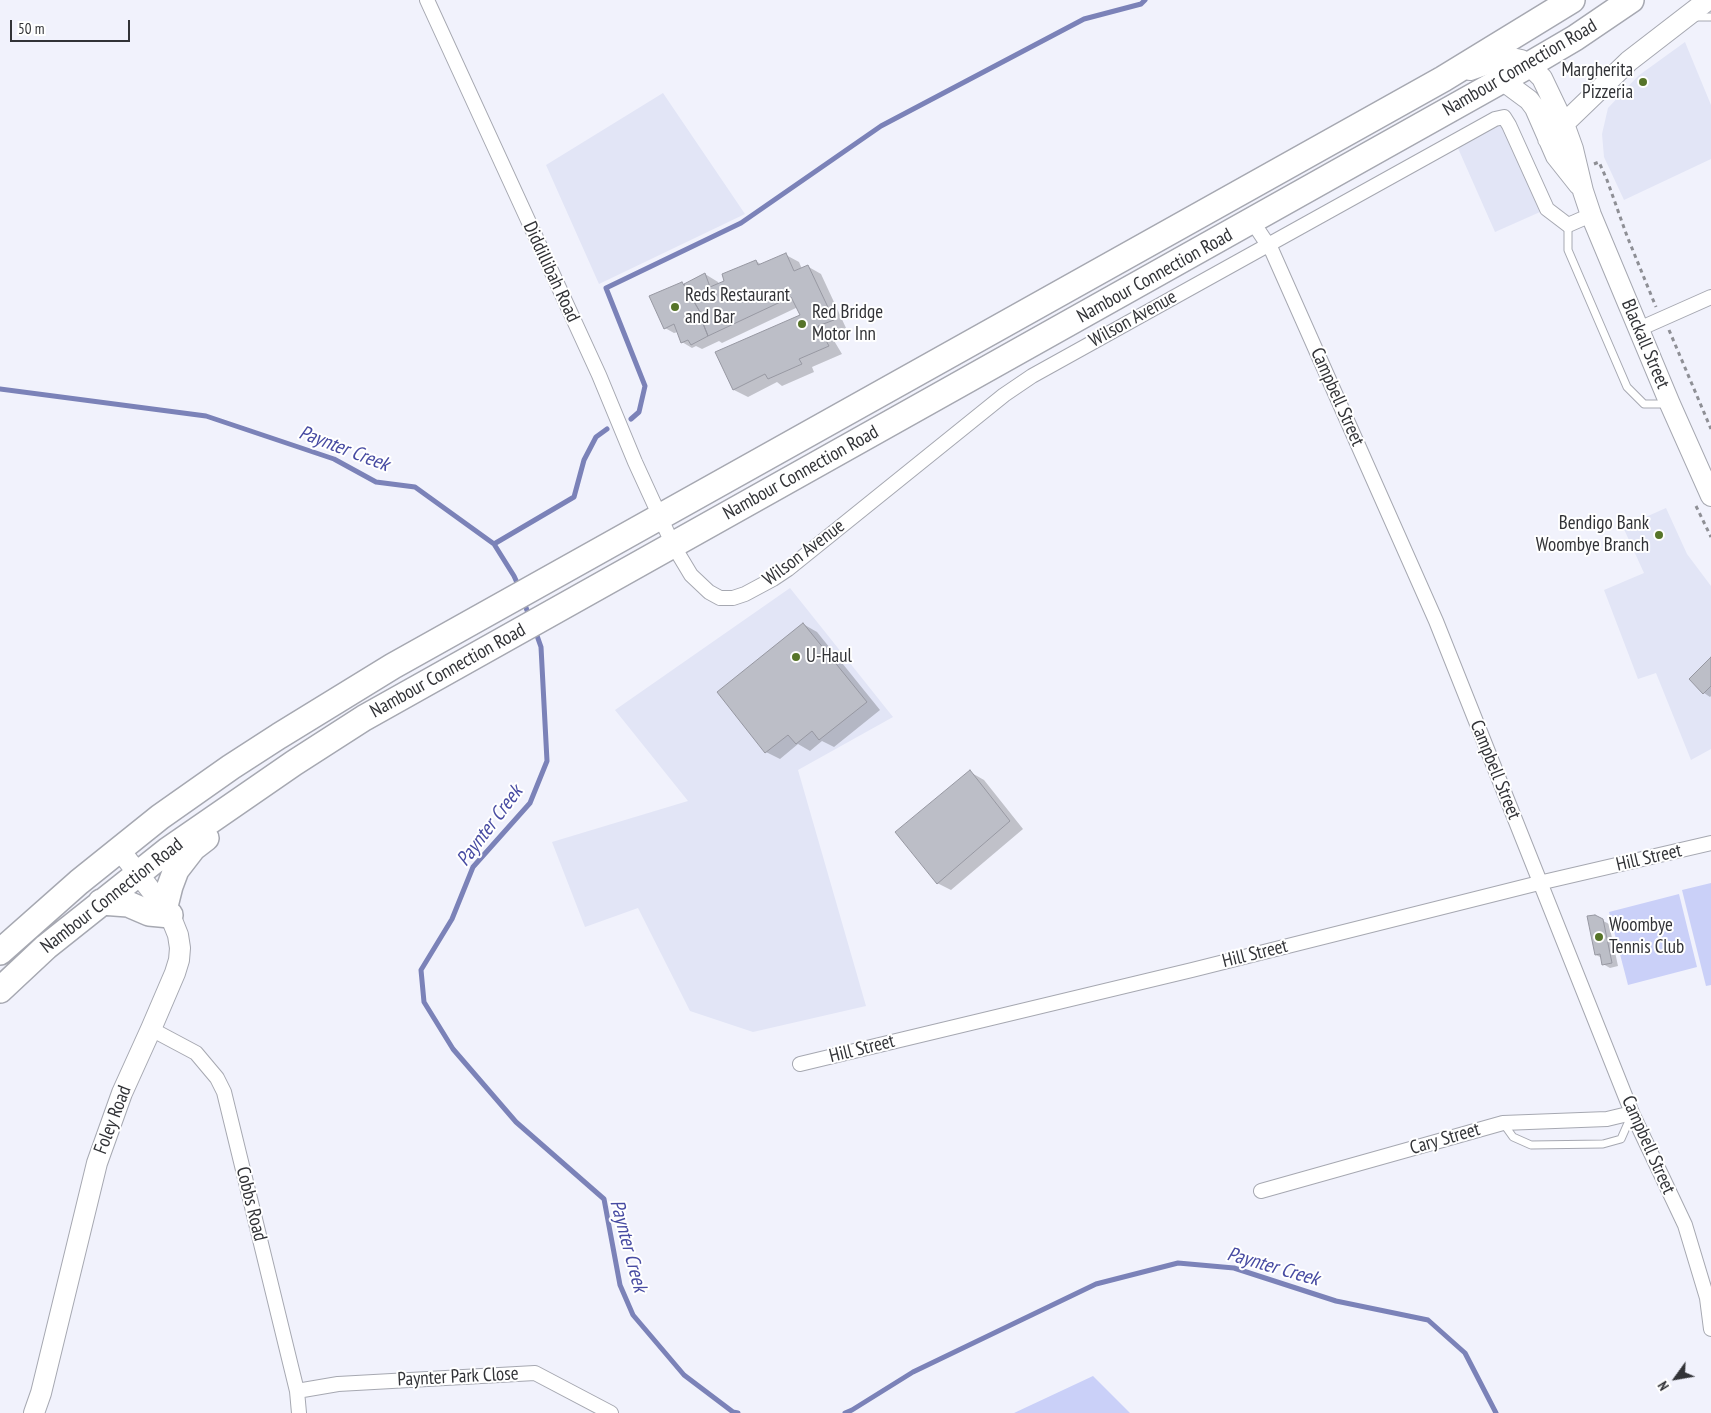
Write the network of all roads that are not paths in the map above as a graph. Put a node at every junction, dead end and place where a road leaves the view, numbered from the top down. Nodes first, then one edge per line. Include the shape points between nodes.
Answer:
1 (427, 0) edge
2 (1572, 0) edge
3 (1632, 0) edge
4 (1708, 0) edge
5 (1686, 16) junction
6 (1711, 17) edge
7 (1529, 65) junction
8 (1442, 79) junction
9 (1502, 80) junction
10 (1564, 124) junction
11 (1548, 139) junction
12 (1583, 191) junction
13 (1591, 214) junction
14 (1252, 221) junction
15 (1568, 225) junction
16 (1268, 246) junction
17 (1711, 297) edge
18 (1639, 329) junction
19 (1670, 404) junction
20 (1711, 496) edge
21 (661, 515) junction
22 (673, 545) junction
23 (270, 779) junction
24 (1711, 843) edge
25 (119, 849) junction
26 (139, 872) junction
27 (1539, 883) junction
28 (101, 902) junction
29 (168, 910) junction
30 (0, 952) edge
31 (0, 990) edge
32 (152, 1029) junction
33 (800, 1064) dead end
34 (1632, 1113) junction
35 (1503, 1123) junction
36 (1261, 1191) dead end
37 (1711, 1329) edge
38 (296, 1391) junction
39 (588, 1407) edge
40 (34, 1413) edge
41 (299, 1413) edge
42 (611, 1413) edge

1 - 21 street, Diddillibah Road
2 - 8 highway, Nambour Connection Road
3 - 7 highway, Nambour Connection Road
4 - 5 street
5 - 6 lane
5 - 10 street via 1629,61
7 - 8 street via 1508,57
7 - 9 highway, Nambour Connection Road
7 - 10 street, Blackall Street via 1542,78
8 - 21 highway, Nambour Connection Road
9 - 11 street, Blackall Street via 1529,100
9 - 14 highway, Nambour Connection Road
10 - 11 street
10 - 12 street, Blackall Street
11 - 12 street, Blackall Street via 1556,156
12 - 13 street, Blackall Street
13 - 15 street
13 - 18 street, Blackall Street
14 - 16 street, Campbell Street
14 - 22 highway, Nambour Connection Road
15 - 16 street, Wilson Avenue via 1547,209 1504,117 1495,119
15 - 19 lane via 1568,250 1627,386 1644,404
16 - 22 street, Wilson Avenue via 1041,371 1004,395 788,569 757,588 733,598 720,598 691,575
16 - 27 street, Campbell Street via 1436,621
17 - 18 street
18 - 19 street, Blackall Street
19 - 20 street, Blackall Street
21 - 22 street, Diddillibah Road
21 - 25 highway, Nambour Connection Road via 393,666 271,741
22 - 23 highway, Nambour Connection Road via 364,718
23 - 26 highway, Nambour Connection Road
23 - 29 highway via 227,823 193,848 176,870
24 - 27 street, Hill Street
25 - 26 street, Foley Road
25 - 30 highway, Nambour Connection Road
26 - 28 highway, Nambour Connection Road
26 - 29 street, Foley Road
27 - 33 street, Hill Street
27 - 34 street, Campbell Street
28 - 29 highway via 128,904 148,913
28 - 31 highway, Nambour Connection Road
29 - 32 street, Foley Road via 178,935 179,960
32 - 38 street, Cobbs Road via 196,1053 224,1092
32 - 40 street, Foley Road via 122,1093 97,1162
34 - 35 street, Cary Street via 1607,1119
34 - 35 lane via 1621,1139 1603,1144 1531,1145 1513,1137
34 - 37 street, Campbell Street via 1684,1225 1707,1298
35 - 36 street, Cary Street
38 - 39 street, Paynter Park Close via 338,1384 534,1373
38 - 41 street, Cobbs Road
39 - 42 street, Paynter Park Close

